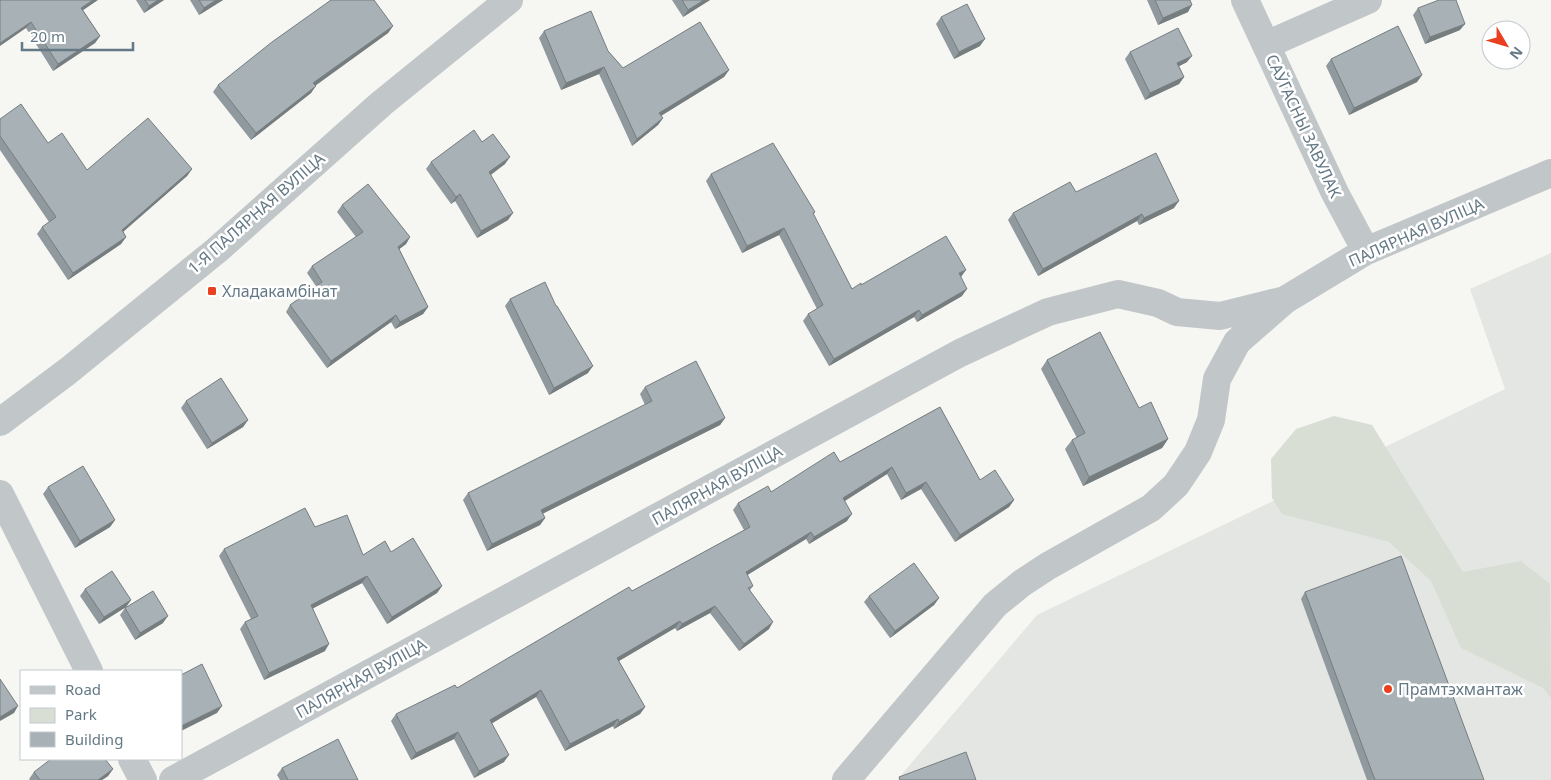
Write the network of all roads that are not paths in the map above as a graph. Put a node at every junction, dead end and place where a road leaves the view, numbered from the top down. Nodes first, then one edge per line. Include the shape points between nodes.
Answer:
1 (509, 0) edge
2 (1246, 0) edge
3 (1368, 0) edge
4 (1266, 45) junction
5 (1551, 173) edge
6 (1366, 251) junction
7 (1285, 300) junction
8 (0, 422) edge
9 (0, 494) edge
10 (88, 670) edge
11 (133, 760) edge
12 (143, 780) edge
13 (173, 780) edge
14 (846, 780) edge

1 - 8 street, 1-Я ПАЛЯРНАЯ ВУЛІЦА via 382,103 217,250
2 - 4 street, САЎГАСНЫ ЗАВУЛАК
3 - 4 street
4 - 6 street, САЎГАСНЫ ЗАВУЛАК via 1335,193
5 - 6 street, ПАЛЯРНАЯ ВУЛІЦА
6 - 7 street, ПАЛЯРНАЯ ВУЛІЦА
7 - 13 street, ПАЛЯРНАЯ ВУЛІЦА via 1220,316 1177,312 1158,303 1118,294 1048,312 960,352
7 - 14 street, ПАЛЯРНАЯ ВУЛІЦА via 1237,342 1217,380 1211,420 1198,452 1176,485 1151,508 1048,566 995,605
9 - 10 street
11 - 12 street

